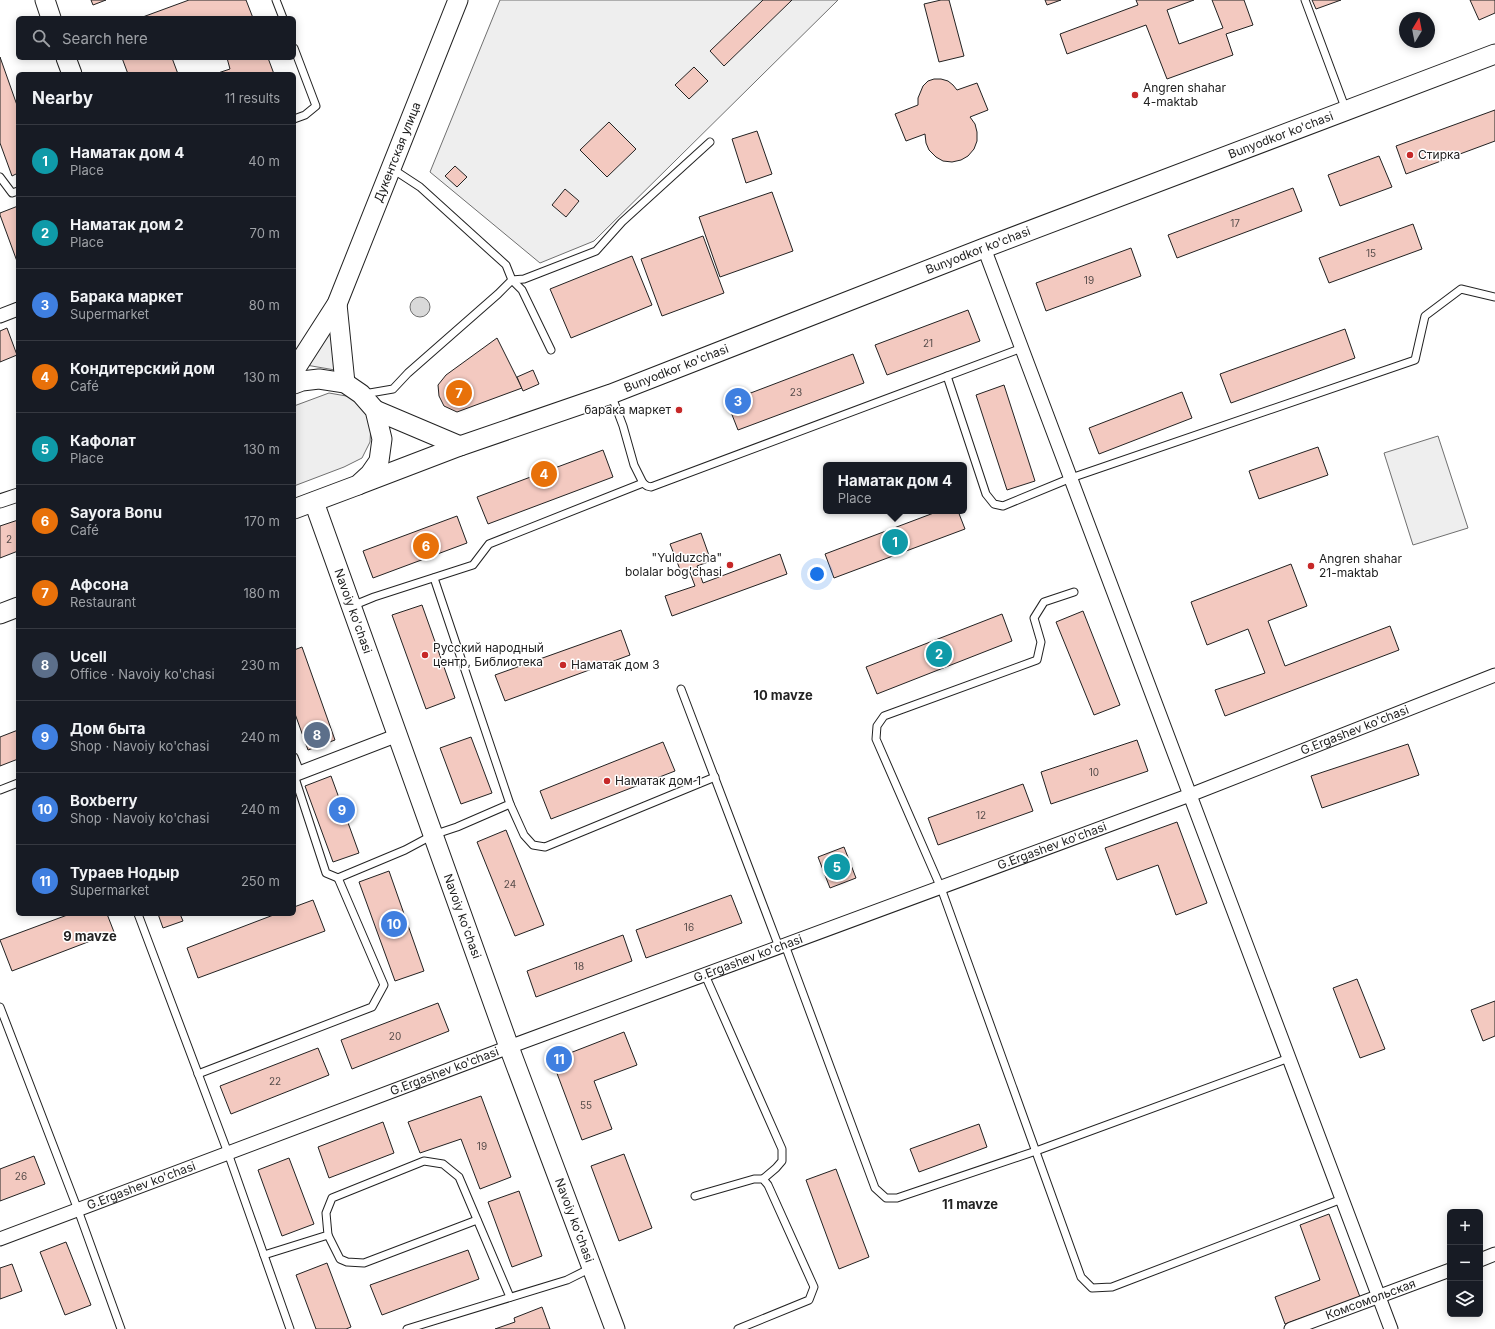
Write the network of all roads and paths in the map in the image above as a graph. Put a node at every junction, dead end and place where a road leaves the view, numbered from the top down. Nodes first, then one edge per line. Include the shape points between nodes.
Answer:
1 (45, 0) edge
2 (276, 0) edge
3 (458, 0) edge
4 (1305, 0) edge
5 (51, 16) edge
6 (282, 16) edge
7 (296, 53) edge
8 (1495, 54) edge
9 (67, 60) edge
10 (71, 72) edge
11 (1346, 110) junction
12 (296, 118) edge
13 (710, 142) dead end
14 (391, 168) junction
15 (0, 177) edge
16 (16, 192) edge
17 (984, 248) junction
18 (512, 280) junction
19 (1495, 297) edge
20 (337, 304) junction
21 (16, 310) edge
22 (0, 316) edge
23 (1022, 348) junction
24 (551, 350) dead end
25 (296, 368) edge
26 (947, 376) junction
27 (296, 383) edge
28 (345, 383) junction
29 (361, 394) junction
30 (610, 394) junction
31 (375, 410) junction
32 (460, 446) junction
33 (1071, 478) junction
34 (643, 483) junction
35 (358, 485) junction
36 (16, 496) edge
37 (0, 501) edge
38 (314, 502) junction
39 (296, 508) edge
40 (434, 578) junction
41 (1074, 592) dead end
42 (352, 606) junction
43 (16, 608) edge
44 (0, 614) edge
45 (1495, 675) edge
46 (681, 689) dead end
47 (398, 735) junction
48 (296, 774) edge
49 (715, 777) junction
50 (16, 785) edge
51 (0, 790) edge
52 (1190, 795) junction
53 (510, 804) junction
54 (433, 835) junction
55 (338, 878) junction
56 (941, 888) junction
57 (139, 916) edge
58 (782, 946) junction
59 (705, 975) junction
60 (0, 1007) edge
61 (509, 1047) junction
62 (1288, 1058) junction
63 (198, 1074) junction
64 (1036, 1151) junction
65 (228, 1153) junction
66 (763, 1179) junction
67 (695, 1196) dead end
68 (1342, 1199) junction
69 (78, 1210) junction
70 (477, 1220) junction
71 (328, 1235) junction
72 (0, 1239) edge
73 (1495, 1254) edge
74 (264, 1255) junction
75 (1483, 1259) edge
76 (592, 1267) junction
77 (1447, 1271) edge
78 (1378, 1296) junction
79 (510, 1297) junction
80 (121, 1329) edge
81 (290, 1329) edge
82 (407, 1329) edge
83 (615, 1329) edge
84 (738, 1329) edge
85 (1291, 1329) edge
86 (1391, 1329) edge

1 - 5 main road
2 - 6 lane
3 - 14 main road, Дукентская улица
4 - 11 lane
7 - 12 lane via 316,106
8 - 11 main road, Bunyodkor ko'chasi
9 - 10 main road
11 - 17 main road, Bunyodkor ko'chasi
13 - 18 lane via 622,222 596,252 524,279
14 - 18 lane via 420,187 506,265
14 - 20 main road, Дукентская улица
15 - 16 lane via 12,193
17 - 23 street
17 - 30 main road, Bunyodkor ko'chasi
18 - 24 lane via 522,290
18 - 29 lane via 393,389
19 - 33 lane via 1461,289 1425,316 1415,360
20 - 25 main road, Дукентская улица
20 - 28 main road
21 - 22 street
23 - 26 lane
23 - 33 street
26 - 33 lane via 986,494 994,504 1003,506
26 - 34 lane via 656,487
27 - 28 main road via 319,379
28 - 29 main road
29 - 31 main road
30 - 32 main road, Bunyodkor ko'chasi
30 - 34 lane via 634,465
31 - 32 main road
31 - 35 main road via 382,439 379,461
32 - 35 main road, Bunyodkor ko'chasi
33 - 52 street
34 - 40 lane via 489,544 473,565
35 - 38 main road, Bunyodkor ko'chasi
36 - 37 street
38 - 39 main road, Bunyodkor ko'chasi
38 - 42 main road, Navoiy ko'chasi
40 - 42 lane
40 - 53 lane
41 - 56 lane via 1044,602 1034,618 1041,642 1037,660 884,716 877,726 876,739
42 - 47 main road, Navoiy ko'chasi
43 - 44 main road
45 - 52 street, G.Ergashev ko'chasi
46 - 49 lane
47 - 48 street
47 - 54 main road, Navoiy ko'chasi
48 - 55 lane via 326,873
49 - 53 lane via 545,847 533,845 524,835
49 - 58 lane
50 - 51 lane
52 - 56 street, G.Ergashev ko'chasi
52 - 62 street
53 - 54 lane
54 - 55 lane via 405,850
54 - 61 main road, Navoiy ko'chasi
55 - 63 lane via 384,985 372,1008
56 - 58 street, G.Ergashev ko'chasi
56 - 64 lane
57 - 63 lane
58 - 59 street, G.Ergashev ko'chasi
58 - 64 lane via 875,1188 886,1198 897,1198
59 - 61 street, G.Ergashev ko'chasi
59 - 66 lane via 782,1149 782,1161
60 - 69 lane
61 - 65 street, G.Ergashev ko'chasi
61 - 76 main road, Navoiy ko'chasi
62 - 64 lane
62 - 68 street
63 - 65 lane
64 - 68 lane via 1081,1277 1092,1288 1112,1287
65 - 69 street, G.Ergashev ko'chasi
65 - 74 lane
66 - 67 lane via 754,1179
66 - 84 lane via 814,1287 809,1300
68 - 78 street
69 - 72 street, G.Ergashev ko'chasi
69 - 80 lane
70 - 71 lane via 364,1263 340,1259
70 - 71 lane via 459,1177 443,1164 424,1161 332,1198 326,1213
70 - 79 lane
71 - 74 lane
73 - 75 street
74 - 81 lane
76 - 79 lane via 568,1280
76 - 83 main road, Navoiy ko'chasi
77 - 78 street, Комсомольская
78 - 85 street, Комсомольская
78 - 86 street
79 - 82 lane

